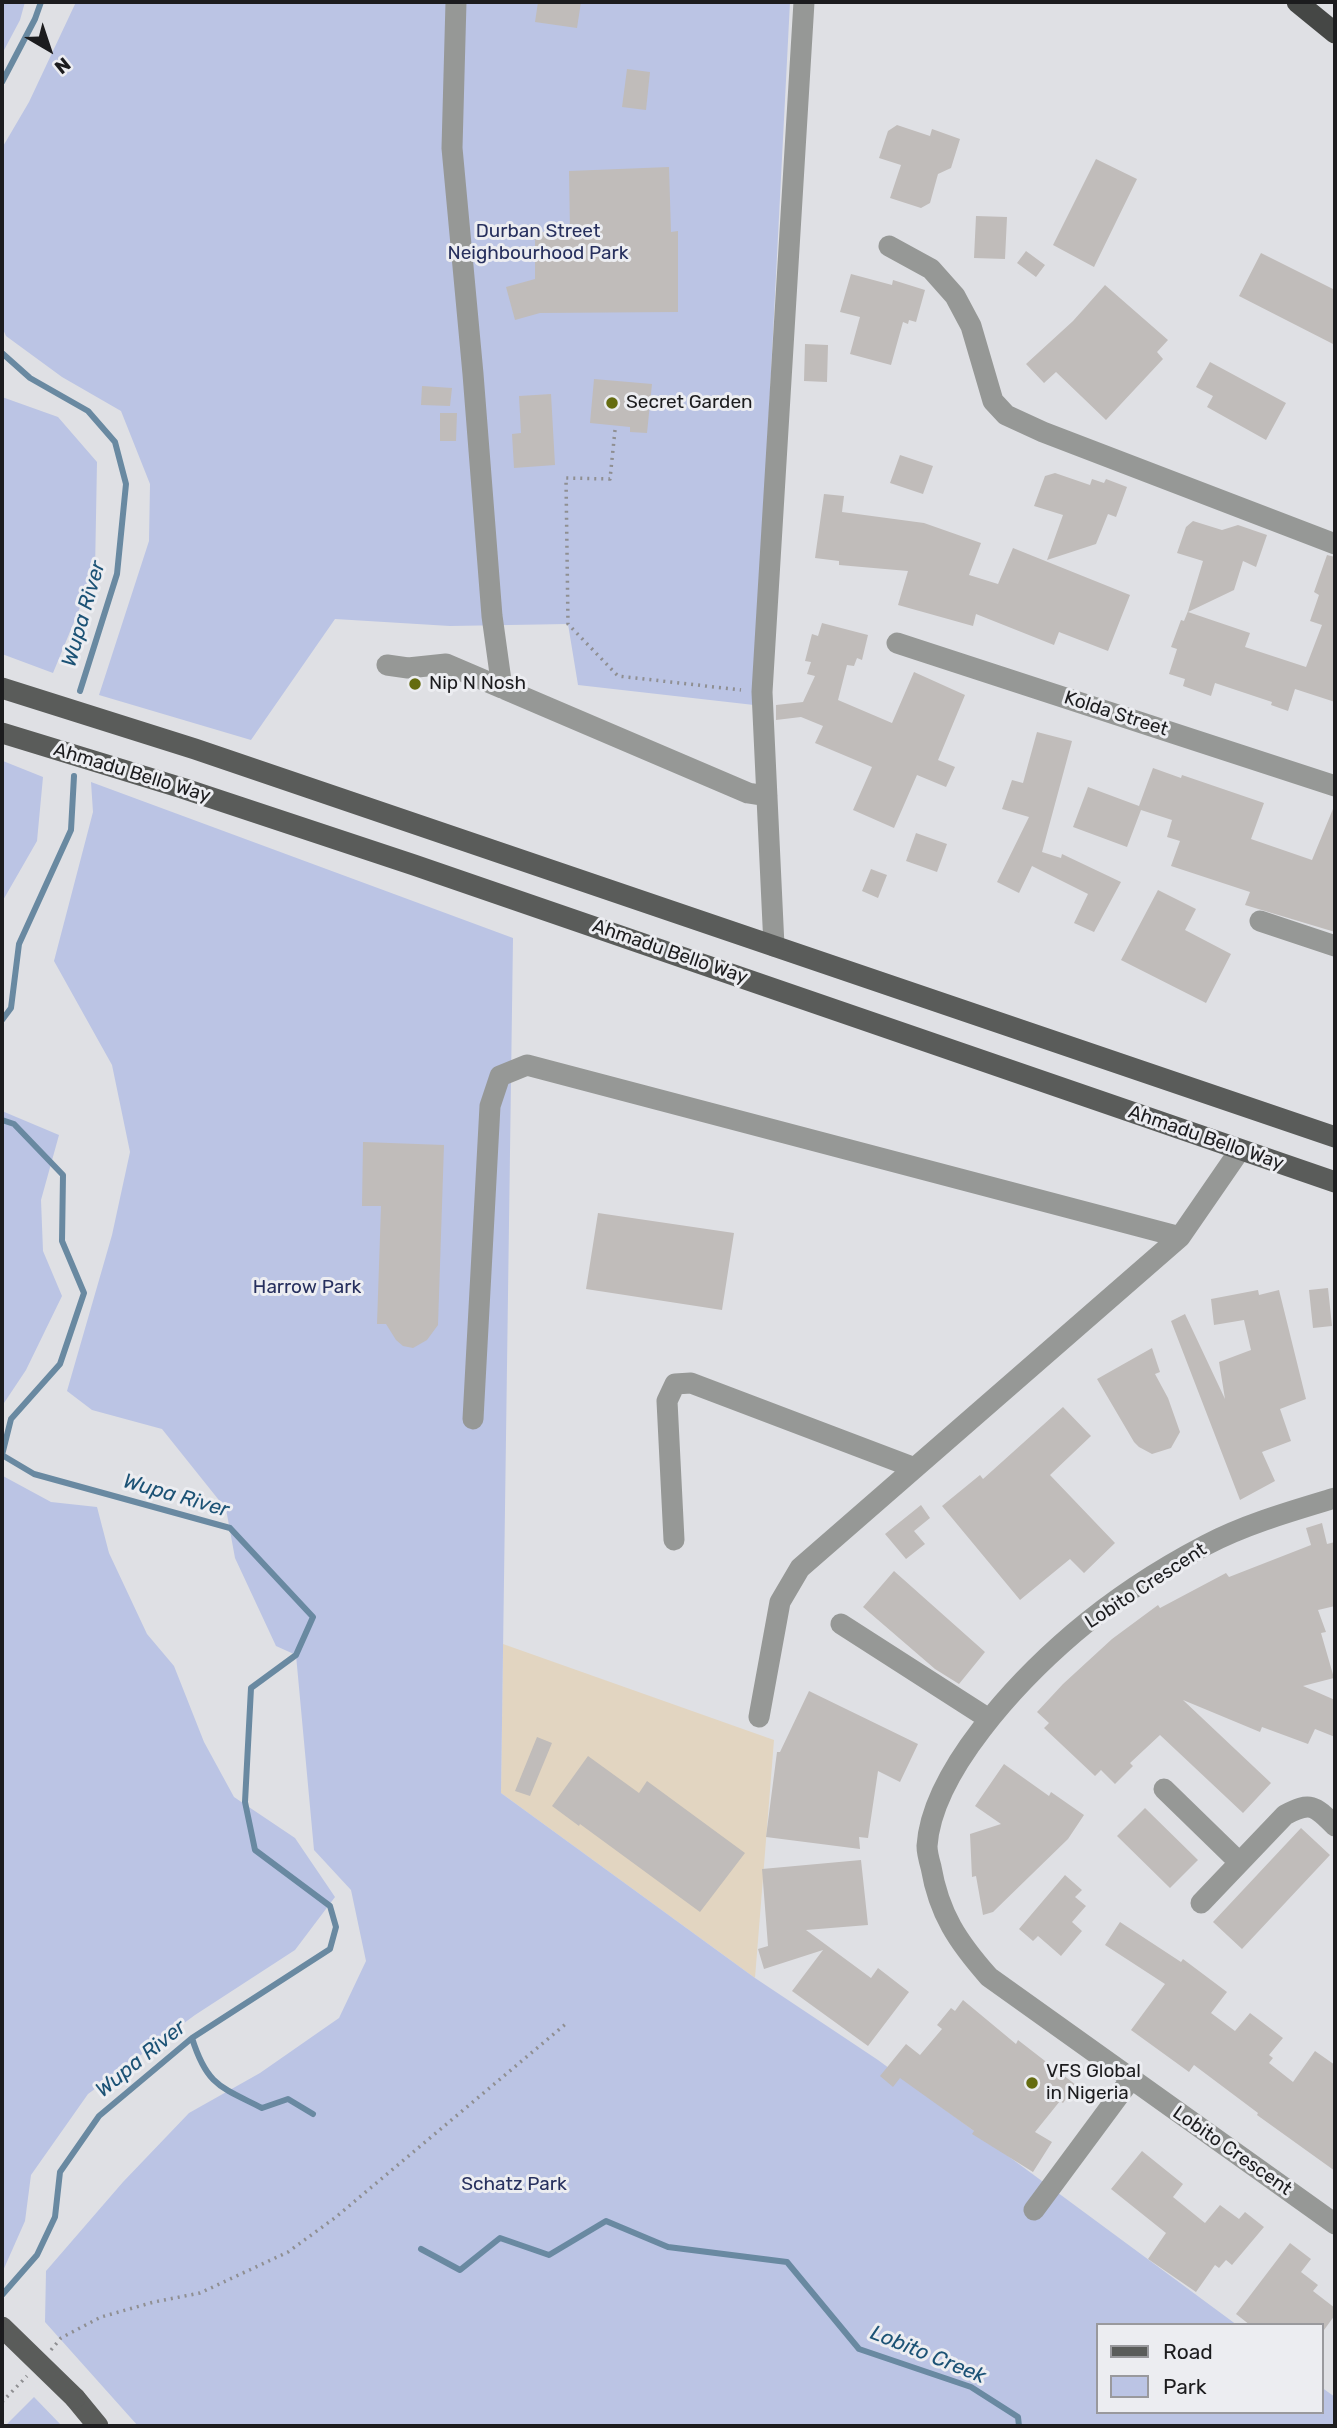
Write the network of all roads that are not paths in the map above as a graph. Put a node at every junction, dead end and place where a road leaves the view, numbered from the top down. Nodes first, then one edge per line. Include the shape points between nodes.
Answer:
1 (456, 2) edge
2 (804, 2) edge
3 (1297, 2) edge
4 (1335, 33) edge
5 (889, 246) dead end
6 (1335, 544) edge
7 (897, 643) dead end
8 (387, 665) dead end
9 (2, 688) edge
10 (502, 688) junction
11 (2, 733) edge
12 (1335, 786) edge
13 (767, 796) junction
14 (1260, 921) dead end
15 (774, 946) junction
16 (1335, 946) edge
17 (1335, 1137) edge
18 (1240, 1150) junction
19 (1335, 1182) edge
20 (1180, 1237) junction
21 (473, 1419) dead end
22 (915, 1468) junction
23 (1335, 1498) edge
24 (674, 1540) dead end
25 (841, 1624) dead end
26 (759, 1717) dead end
27 (989, 1719) junction
28 (1164, 1789) dead end
29 (1335, 1826) edge
30 (1238, 1861) junction
31 (1201, 1903) dead end
32 (1131, 2079) junction
33 (1034, 2210) dead end
34 (1335, 2224) edge
35 (2, 2327) edge
36 (98, 2426) edge

1 - 10 street via 452,148
2 - 13 street via 761,692
3 - 4 highway
5 - 6 street via 931,269 955,296 971,326 993,401 1006,415
7 - 12 street, Kolda Street
8 - 10 street via 446,664
9 - 15 main road, Ahmadu Bello Way via 195,748
10 - 13 street via 748,793
11 - 18 main road, Ahmadu Bello Way via 182,788 702,962
13 - 15 street
14 - 16 street
15 - 17 main road, Ahmadu Bello Way
18 - 19 main road, Ahmadu Bello Way
18 - 20 street
20 - 21 street via 527,1065 500,1076 490,1107
20 - 22 street
22 - 24 street via 691,1383 675,1384 667,1401
22 - 26 street via 800,1568 780,1602
23 - 27 street, Lobito Crescent via 1208,1544 1132,1590 1074,1632
25 - 27 street
27 - 32 street, Lobito Crescent via 956,1766 936,1806 927,1847 946,1919 989,1977
28 - 30 street
29 - 30 street via 1317,1808 1302,1806 1284,1815
30 - 31 street
32 - 33 street
32 - 34 street, Lobito Crescent
35 - 36 main road, bridge

